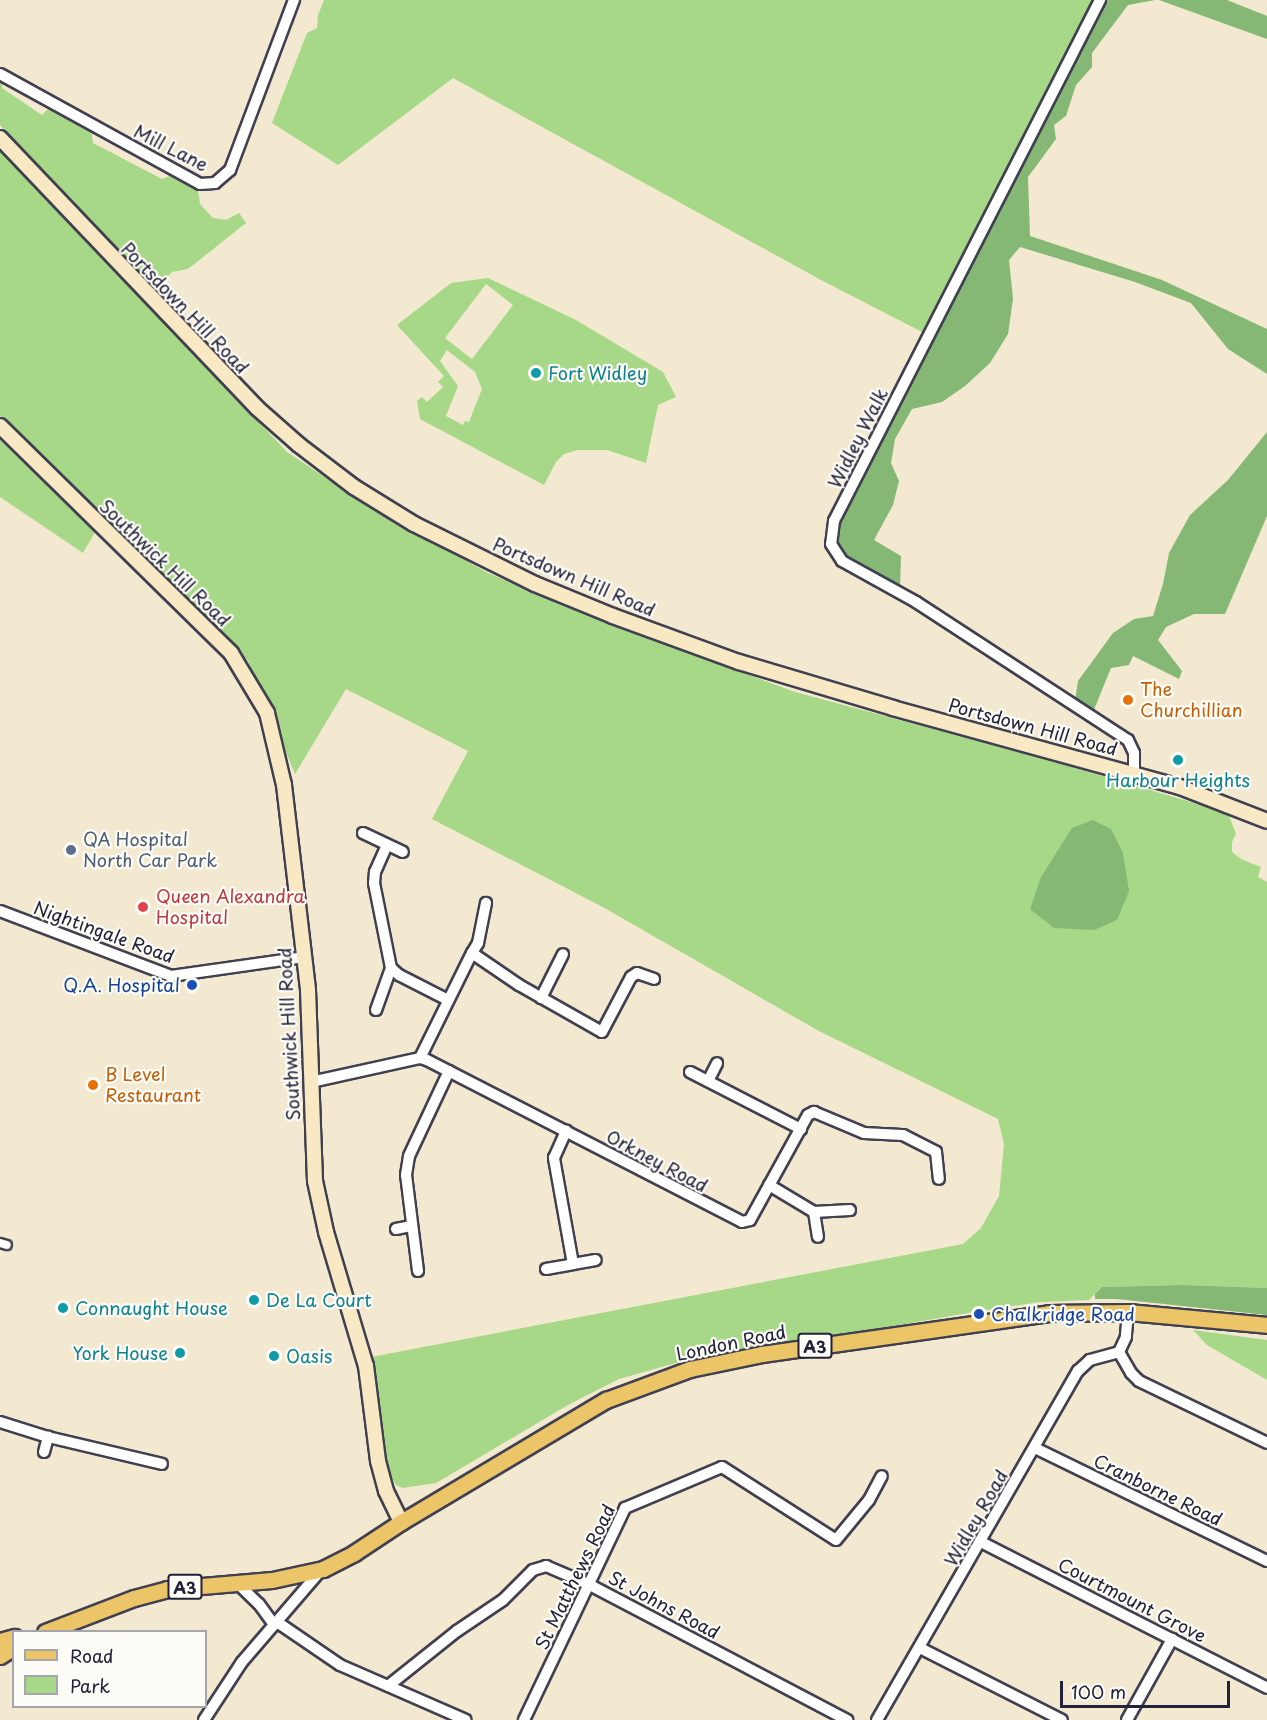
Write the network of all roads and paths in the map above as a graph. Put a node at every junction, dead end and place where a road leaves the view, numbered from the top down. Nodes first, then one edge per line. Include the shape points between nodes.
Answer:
1 (294, 0) edge
2 (1101, 0) edge
3 (0, 74) edge
4 (0, 138) edge
5 (0, 426) edge
6 (1134, 773) junction
7 (1267, 821) edge
8 (363, 833) dead end
9 (387, 845) junction
10 (403, 852) dead end
11 (486, 903) dead end
12 (0, 911) edge
13 (472, 953) junction
14 (563, 954) dead end
15 (304, 957) junction
16 (391, 968) junction
17 (654, 979) dead end
18 (541, 999) junction
19 (448, 1000) junction
20 (376, 1010) dead end
21 (420, 1058) junction
22 (717, 1063) dead end
23 (448, 1071) junction
24 (690, 1072) dead end
25 (708, 1081) junction
26 (311, 1082) junction
27 (801, 1129) junction
28 (566, 1131) junction
29 (939, 1179) dead end
30 (769, 1185) junction
31 (850, 1210) dead end
32 (814, 1212) junction
33 (412, 1226) junction
34 (396, 1228) dead end
35 (818, 1237) dead end
36 (596, 1260) dead end
37 (573, 1264) junction
38 (546, 1269) dead end
39 (418, 1271) dead end
40 (1128, 1312) junction
41 (1267, 1325) edge
42 (1119, 1352) junction
43 (0, 1422) edge
44 (48, 1437) junction
45 (1267, 1443) edge
46 (1035, 1448) junction
47 (44, 1452) dead end
48 (162, 1464) dead end
49 (882, 1476) dead end
50 (401, 1522) junction
51 (981, 1542) junction
52 (1267, 1561) edge
53 (323, 1569) junction
54 (237, 1583) junction
55 (588, 1584) junction
56 (276, 1624) junction
57 (44, 1630) edge
58 (1172, 1639) junction
59 (920, 1648) junction
60 (388, 1686) junction
61 (1267, 1688) edge
62 (204, 1720) edge
63 (466, 1720) edge
64 (524, 1720) edge
65 (847, 1720) edge
66 (877, 1720) edge
67 (1062, 1720) edge
68 (1126, 1720) edge

1 - 3 street, Mill Lane via 230,170 215,183 200,184
2 - 6 street, Widley Walk via 834,520 831,544 842,561 916,602 1128,741 1134,753
4 - 6 main road, Portsdown Hill Road via 257,408 354,487 414,524 544,588 739,662
5 - 15 main road, Southwick Hill Road via 231,652 244,670 267,713 284,785
6 - 7 main road, Portsdown Hill Road
8 - 9 street
9 - 10 street
9 - 16 street via 374,883
11 - 13 street via 478,943
12 - 15 street, Nightingale Road via 171,976
13 - 18 street
13 - 19 street
14 - 18 street
15 - 26 main road, Southwick Hill Road
16 - 19 street
16 - 20 street
17 - 18 street via 637,973 631,977 602,1032
19 - 21 street
21 - 23 street, Orkney Road
21 - 26 street
22 - 25 street
23 - 28 street, Orkney Road
23 - 33 street via 409,1156 406,1175
24 - 25 street
25 - 27 street
26 - 50 main road, Southwick Hill Road via 315,1181 366,1366 378,1461 386,1491
27 - 29 street, Orkney Road via 814,1112 864,1133 903,1136 939,1148
27 - 30 street, Orkney Road
28 - 30 street, Orkney Road via 735,1220 750,1220
28 - 37 street via 554,1158
30 - 32 street
31 - 32 street
32 - 35 street
33 - 34 street
33 - 39 street
36 - 37 street
37 - 38 street
40 - 41 main road, London Road / A3
40 - 42 street via 1126,1337
40 - 50 main road, London Road / A3 via 1049,1313 975,1322 762,1354 690,1369 606,1400
42 - 45 street via 1139,1381
42 - 46 street, Widley Road via 1090,1360 1078,1371
43 - 44 street
44 - 47 street
44 - 48 street
46 - 51 street, Widley Road
46 - 52 street, Cranborne Road
49 - 55 street, St Matthews Road via 869,1500 836,1540 722,1467 625,1508
50 - 53 main road, London Road / A3
51 - 58 street, Courtmount Grove
51 - 59 street, Widley Road
53 - 54 main road, A3
53 - 56 street
54 - 56 street
54 - 57 main road, A3 via 167,1589
55 - 60 street, St Johns Road via 554,1568 539,1566 503,1600 457,1630
55 - 64 street, St Matthews Road
55 - 65 street, St Johns Road
56 - 60 street via 340,1665
56 - 62 street via 242,1662
58 - 61 street, Courtmount Grove
58 - 68 street
59 - 66 street, Widley Road
59 - 67 street
60 - 63 street

